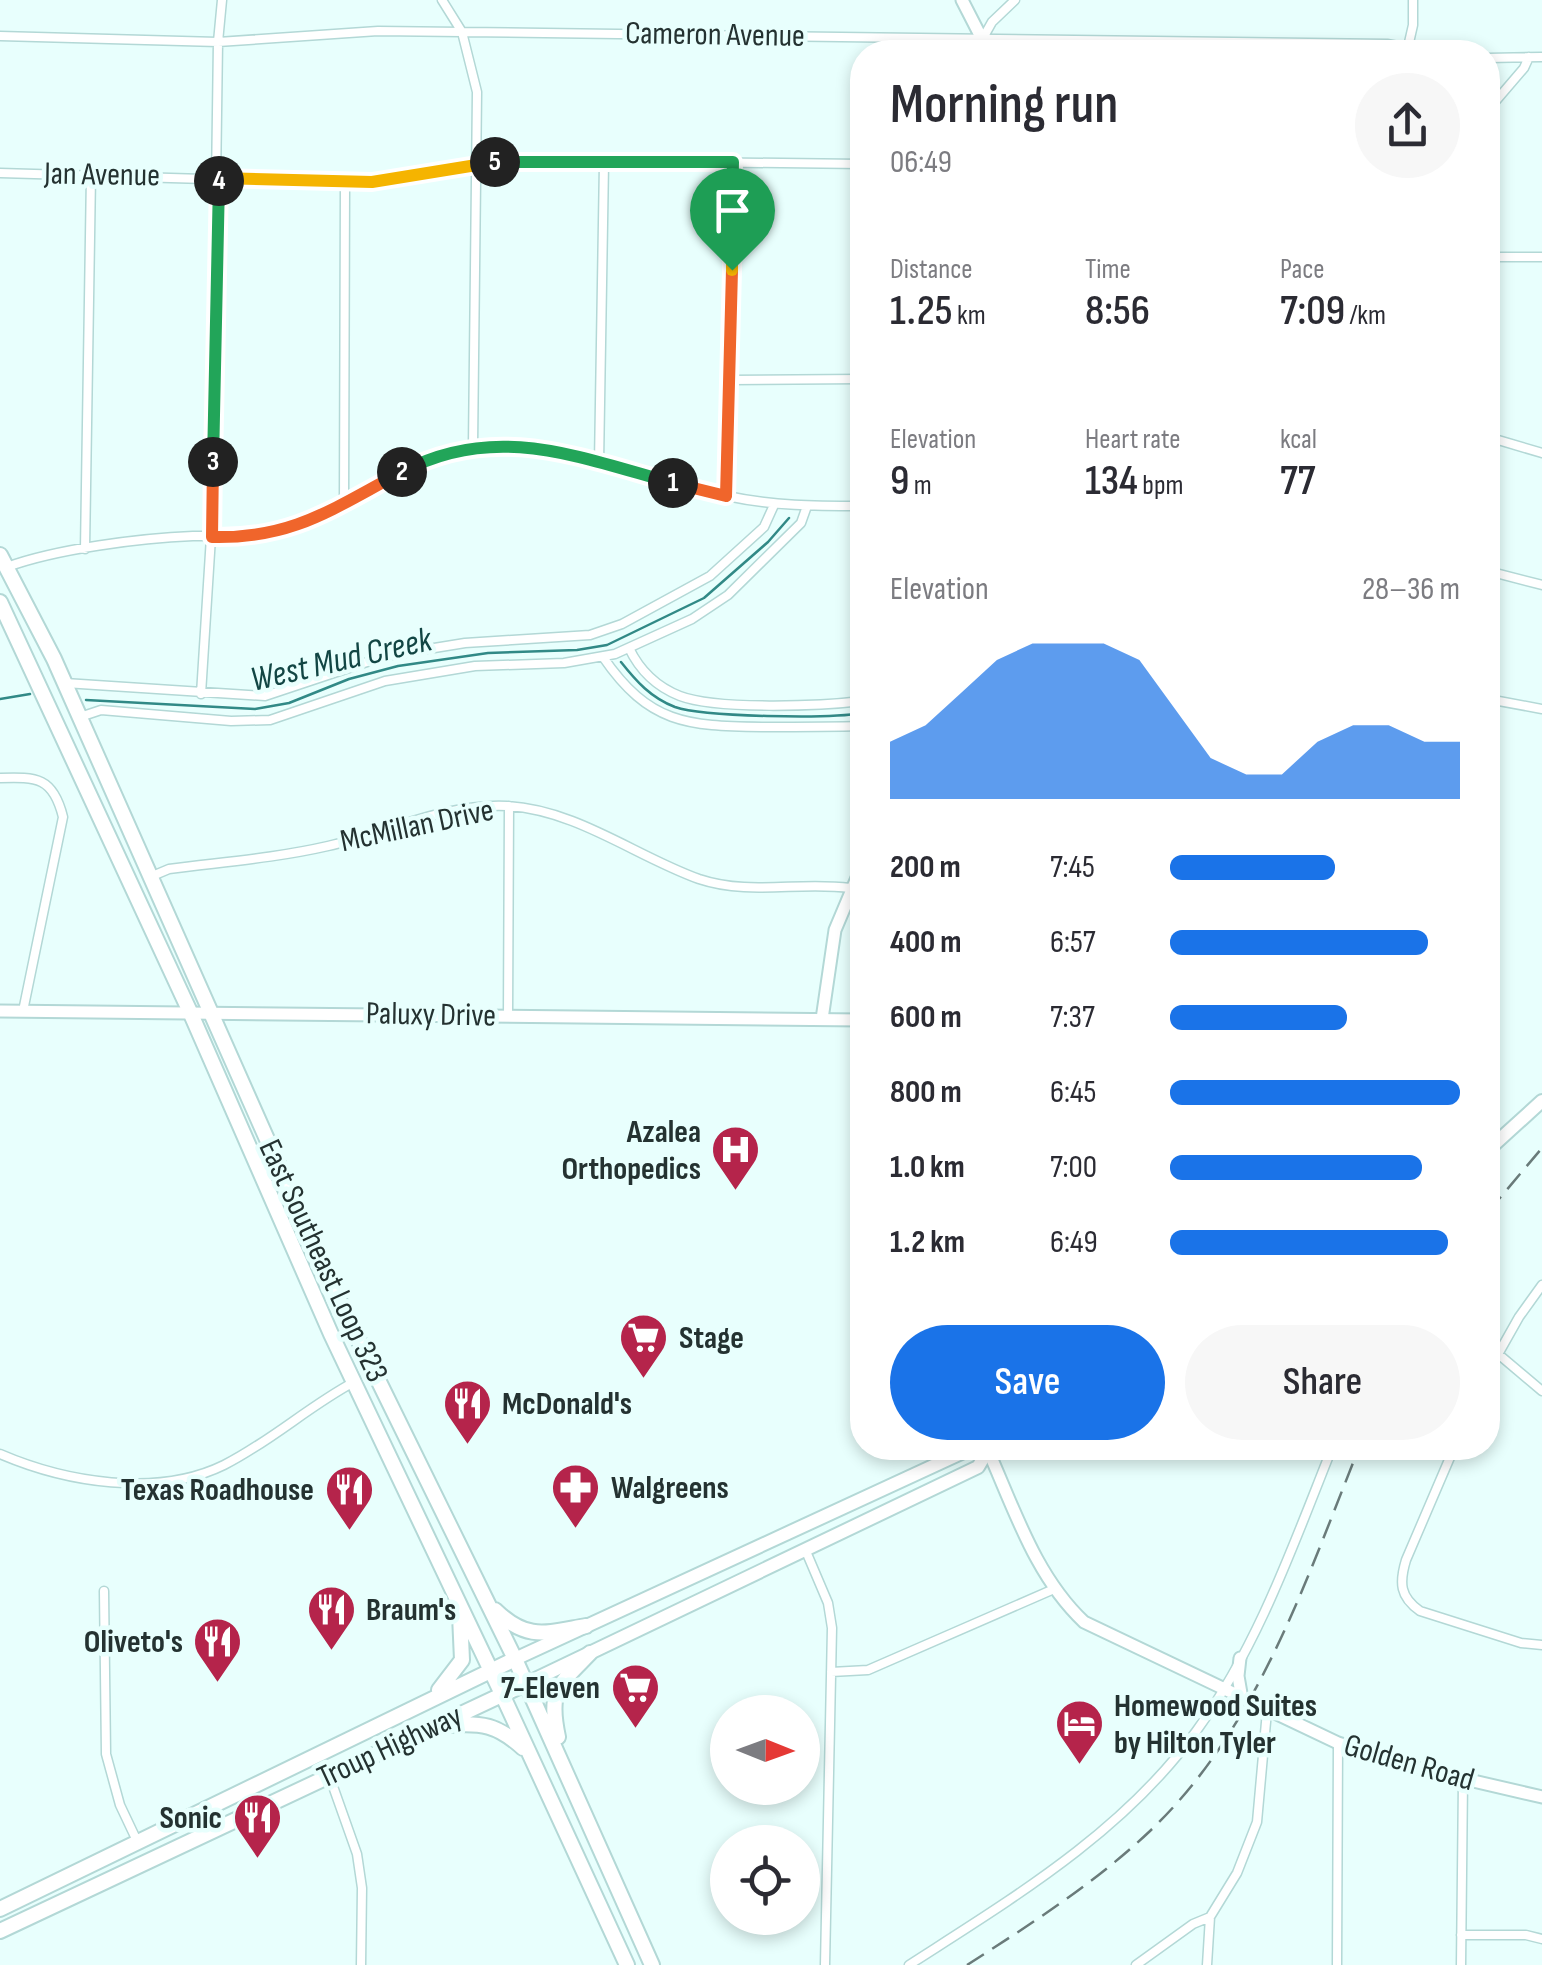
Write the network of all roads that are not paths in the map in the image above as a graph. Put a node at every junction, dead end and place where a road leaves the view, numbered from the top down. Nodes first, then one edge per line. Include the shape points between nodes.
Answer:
1 (222, 0) edge
2 (442, 0) edge
3 (962, 0) edge
4 (1015, 0) edge
5 (1412, 0) edge
6 (462, 32) junction
7 (0, 36) edge
8 (982, 39) junction
9 (1035, 40) edge
10 (1410, 40) edge
11 (218, 42) junction
12 (1530, 57) junction
13 (1542, 57) edge
14 (1500, 58) edge
15 (1500, 96) edge
16 (604, 162) junction
17 (733, 162) junction
18 (474, 164) junction
19 (850, 164) edge
20 (0, 172) edge
21 (91, 175) junction
22 (219, 178) junction
23 (345, 183) junction
24 (1500, 257) edge
25 (1542, 257) edge
26 (850, 379) edge
27 (730, 380) junction
28 (1500, 441) edge
29 (472, 446) junction
30 (1542, 453) edge
31 (599, 463) junction
32 (726, 496) junction
33 (344, 504) junction
34 (774, 505) junction
35 (807, 506) junction
36 (850, 506) edge
37 (212, 537) junction
38 (84, 549) junction
39 (4, 561) edge
40 (1500, 574) edge
41 (1542, 586) edge
42 (0, 602) edge
43 (629, 648) junction
44 (603, 657) junction
45 (64, 683) junction
46 (201, 694) junction
47 (850, 701) edge
48 (1500, 701) edge
49 (1542, 710) edge
50 (80, 717) junction
51 (850, 726) edge
52 (0, 778) edge
53 (510, 806) junction
54 (150, 876) junction
55 (850, 888) joint
56 (0, 1011) edge
57 (23, 1012) junction
58 (190, 1014) junction
59 (210, 1014) junction
60 (508, 1016) junction
61 (822, 1019) junction
62 (850, 1020) edge
63 (1542, 1101) edge
64 (1500, 1139) edge
65 (1542, 1285) edge
66 (1500, 1350) edge
67 (1500, 1355) edge
68 (354, 1382) junction
69 (1542, 1391) edge
70 (0, 1454) edge
71 (946, 1460) edge
72 (982, 1460) edge
73 (995, 1460) edge
74 (1327, 1460) edge
75 (1449, 1460) edge
76 (805, 1549) junction
77 (1054, 1589) junction
78 (104, 1591) dead end
79 (488, 1603) junction
80 (459, 1605) junction
81 (586, 1626) junction
82 (1542, 1645) edge
83 (590, 1654) junction
84 (1240, 1658) junction
85 (514, 1659) junction
86 (490, 1670) junction
87 (831, 1672) junction
88 (526, 1684) junction
89 (1223, 1689) junction
90 (502, 1694) junction
91 (1242, 1698) junction
92 (430, 1699) junction
93 (1267, 1711) junction
94 (432, 1727) junction
95 (1338, 1743) junction
96 (529, 1753) junction
97 (563, 1763) junction
98 (329, 1775) junction
99 (1463, 1780) junction
100 (1542, 1798) edge
101 (138, 1843) junction
102 (0, 1909) edge
103 (1210, 1917) junction
104 (0, 1931) edge
105 (1461, 1935) junction
106 (1542, 1939) edge
107 (361, 1965) edge
108 (627, 1965) edge
109 (652, 1965) edge
110 (825, 1965) edge
111 (909, 1965) edge
112 (1136, 1965) edge
113 (1208, 1965) edge
114 (1337, 1965) edge
115 (1461, 1965) edge

1 - 11 street
2 - 6 street
3 - 8 street
4 - 8 street
5 - 10 street
6 - 8 street, Cameron Avenue
6 - 11 street, Cameron Avenue
6 - 18 street via 477,92
7 - 11 street, Cameron Avenue
8 - 9 street, Cameron Avenue
11 - 22 street
12 - 13 street
12 - 14 street
12 - 15 street
16 - 17 street, Jan Avenue
16 - 18 street, Jan Avenue
16 - 31 street
17 - 19 street, Jan Avenue
17 - 27 street
18 - 23 street, Jan Avenue
18 - 29 street
20 - 21 street, Jan Avenue
21 - 22 street, Jan Avenue
21 - 38 street
22 - 23 street, Jan Avenue
22 - 37 street
23 - 33 street
24 - 25 street
26 - 27 street
27 - 32 street
28 - 30 street
29 - 31 street via 556,452
29 - 33 street via 428,458
31 - 32 street
32 - 34 street
33 - 37 street via 282,531
34 - 35 street
34 - 46 street via 764,527 710,576 603,631 384,656 265,696
35 - 36 street
35 - 43 street via 801,523 728,595
37 - 38 street
37 - 46 street
38 - 39 street
39 - 45 highway, East Southeast Loop 323
40 - 41 street
42 - 58 highway, East Southeast Loop 323
43 - 44 street
43 - 47 street via 644,672 682,697
44 - 50 street via 475,666 384,682 270,720 100,710
44 - 51 street via 650,707 690,724
45 - 46 street
45 - 50 highway, East Southeast Loop 323
48 - 49 street
50 - 54 highway, East Southeast Loop 323
52 - 57 street via 30,776 54,792 62,818
53 - 54 street, McMillan Drive via 468,808 328,846
53 - 55 street, McMillan Drive via 562,818 731,887
53 - 60 street
54 - 59 highway, East Southeast Loop 323
55 - 61 street via 829,956
56 - 57 street, Paluxy Drive
57 - 58 street, Paluxy Drive
58 - 59 street, Paluxy Drive
58 - 68 highway, East Southeast Loop 323
59 - 60 street, Paluxy Drive
59 - 79 highway, East Southeast Loop 323 via 333,1288
60 - 61 street, Paluxy Drive
61 - 62 street, Paluxy Drive
63 - 64 main road
65 - 66 street
67 - 69 street
68 - 70 street via 222,1466 188,1476 154,1482 70,1477
68 - 80 highway, East Southeast Loop 323
71 - 81 main road, Troup Highway
72 - 76 main road, Troup Highway
73 - 77 street, Golden Road
74 - 84 street
75 - 82 street via 1406,1560 1401,1578 1408,1603
76 - 83 main road, Troup Highway
76 - 87 street via 828,1603
77 - 87 street via 868,1670
77 - 89 street, Golden Road via 1084,1622
78 - 101 street via 106,1754
79 - 81 highway via 532,1633
79 - 85 highway, East Southeast Loop 323
80 - 86 highway, East Southeast Loop 323
80 - 92 highway via 462,1660
81 - 85 main road, Troup Highway
83 - 88 main road, Troup Highway
83 - 97 highway via 554,1696
84 - 89 street
84 - 91 street
85 - 86 highway, Troup Highway
85 - 88 highway, East Southeast Loop 323
86 - 90 highway, East Southeast Loop 323
86 - 92 highway, Troup Highway
87 - 110 street
88 - 90 highway, Troup Highway
88 - 97 highway, East Southeast Loop 323
89 - 91 street, Golden Road
89 - 111 street via 1173,1760 1069,1859
90 - 94 highway, Troup Highway
90 - 96 highway, East Southeast Loop 323
91 - 93 street, Golden Road
92 - 101 highway, Troup Highway
93 - 95 street, Golden Road
93 - 103 street via 1257,1822
94 - 96 highway via 489,1724
94 - 98 highway, Troup Highway
95 - 99 street, Golden Road
95 - 114 street
96 - 108 highway, East Southeast Loop 323
97 - 109 highway, East Southeast Loop 323
98 - 104 highway, Troup Highway
98 - 107 street via 357,1854
99 - 100 street, Golden Road
99 - 105 street
101 - 102 highway, Troup Highway
103 - 112 street
103 - 113 street
105 - 106 street
105 - 115 street

